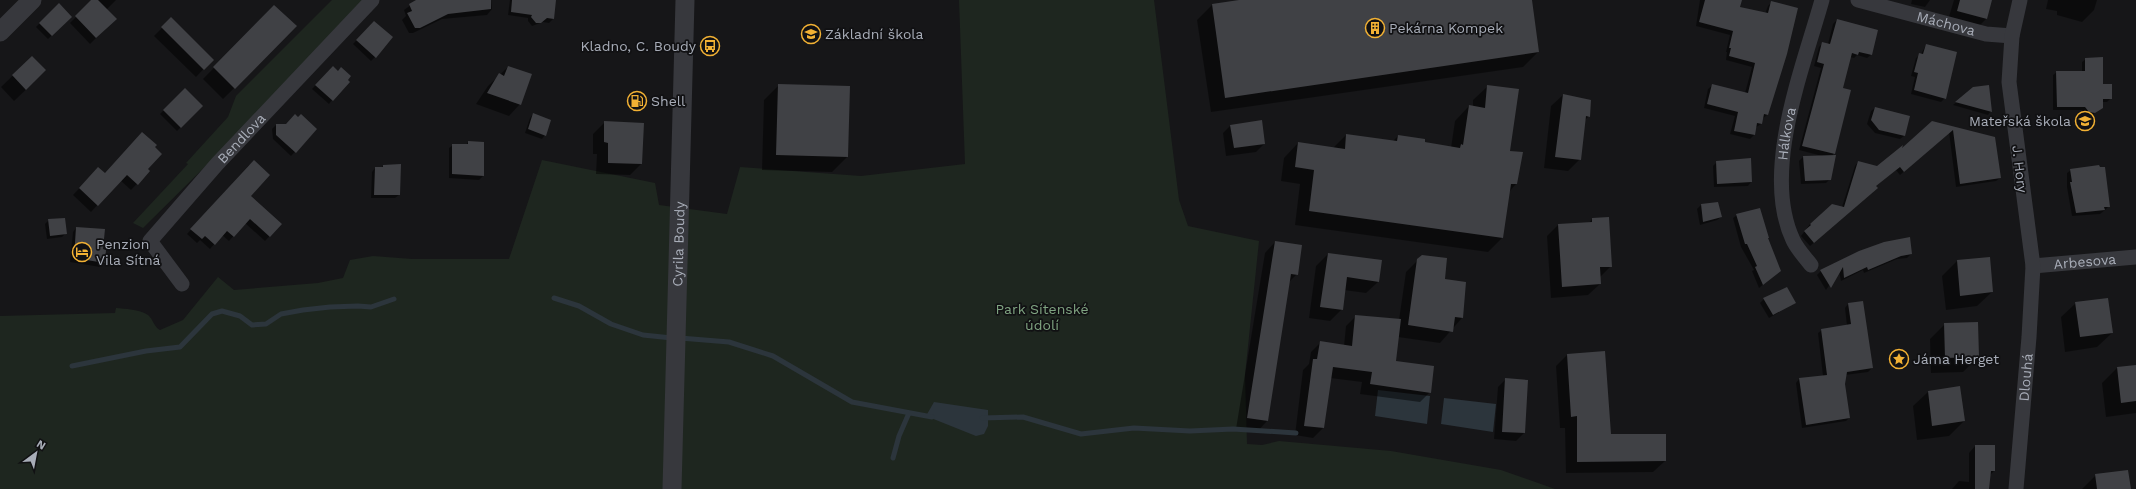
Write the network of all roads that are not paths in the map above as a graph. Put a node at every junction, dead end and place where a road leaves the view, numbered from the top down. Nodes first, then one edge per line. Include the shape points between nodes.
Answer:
1 (32, 0) edge
2 (372, 0) edge
3 (685, 0) edge
4 (1822, 0) edge
5 (1858, 0) edge
6 (2020, 0) edge
7 (0, 32) edge
8 (2012, 36) junction
9 (2136, 257) edge
10 (1811, 265) dead end
11 (2033, 266) junction
12 (182, 284) dead end
13 (672, 484) edge
14 (2016, 489) edge

1 - 7 street
2 - 12 street, Bendlova via 218,164 150,241
3 - 13 street, Cyrila Boudy
4 - 10 street, Hálkova via 1784,135 1781,174 1783,207 1793,240
5 - 8 street, Máchova via 1986,34
6 - 8 street, J. Hory
8 - 11 street, J. Hory via 2009,82
9 - 11 street, Arbesova
11 - 14 street, Dlouhá

